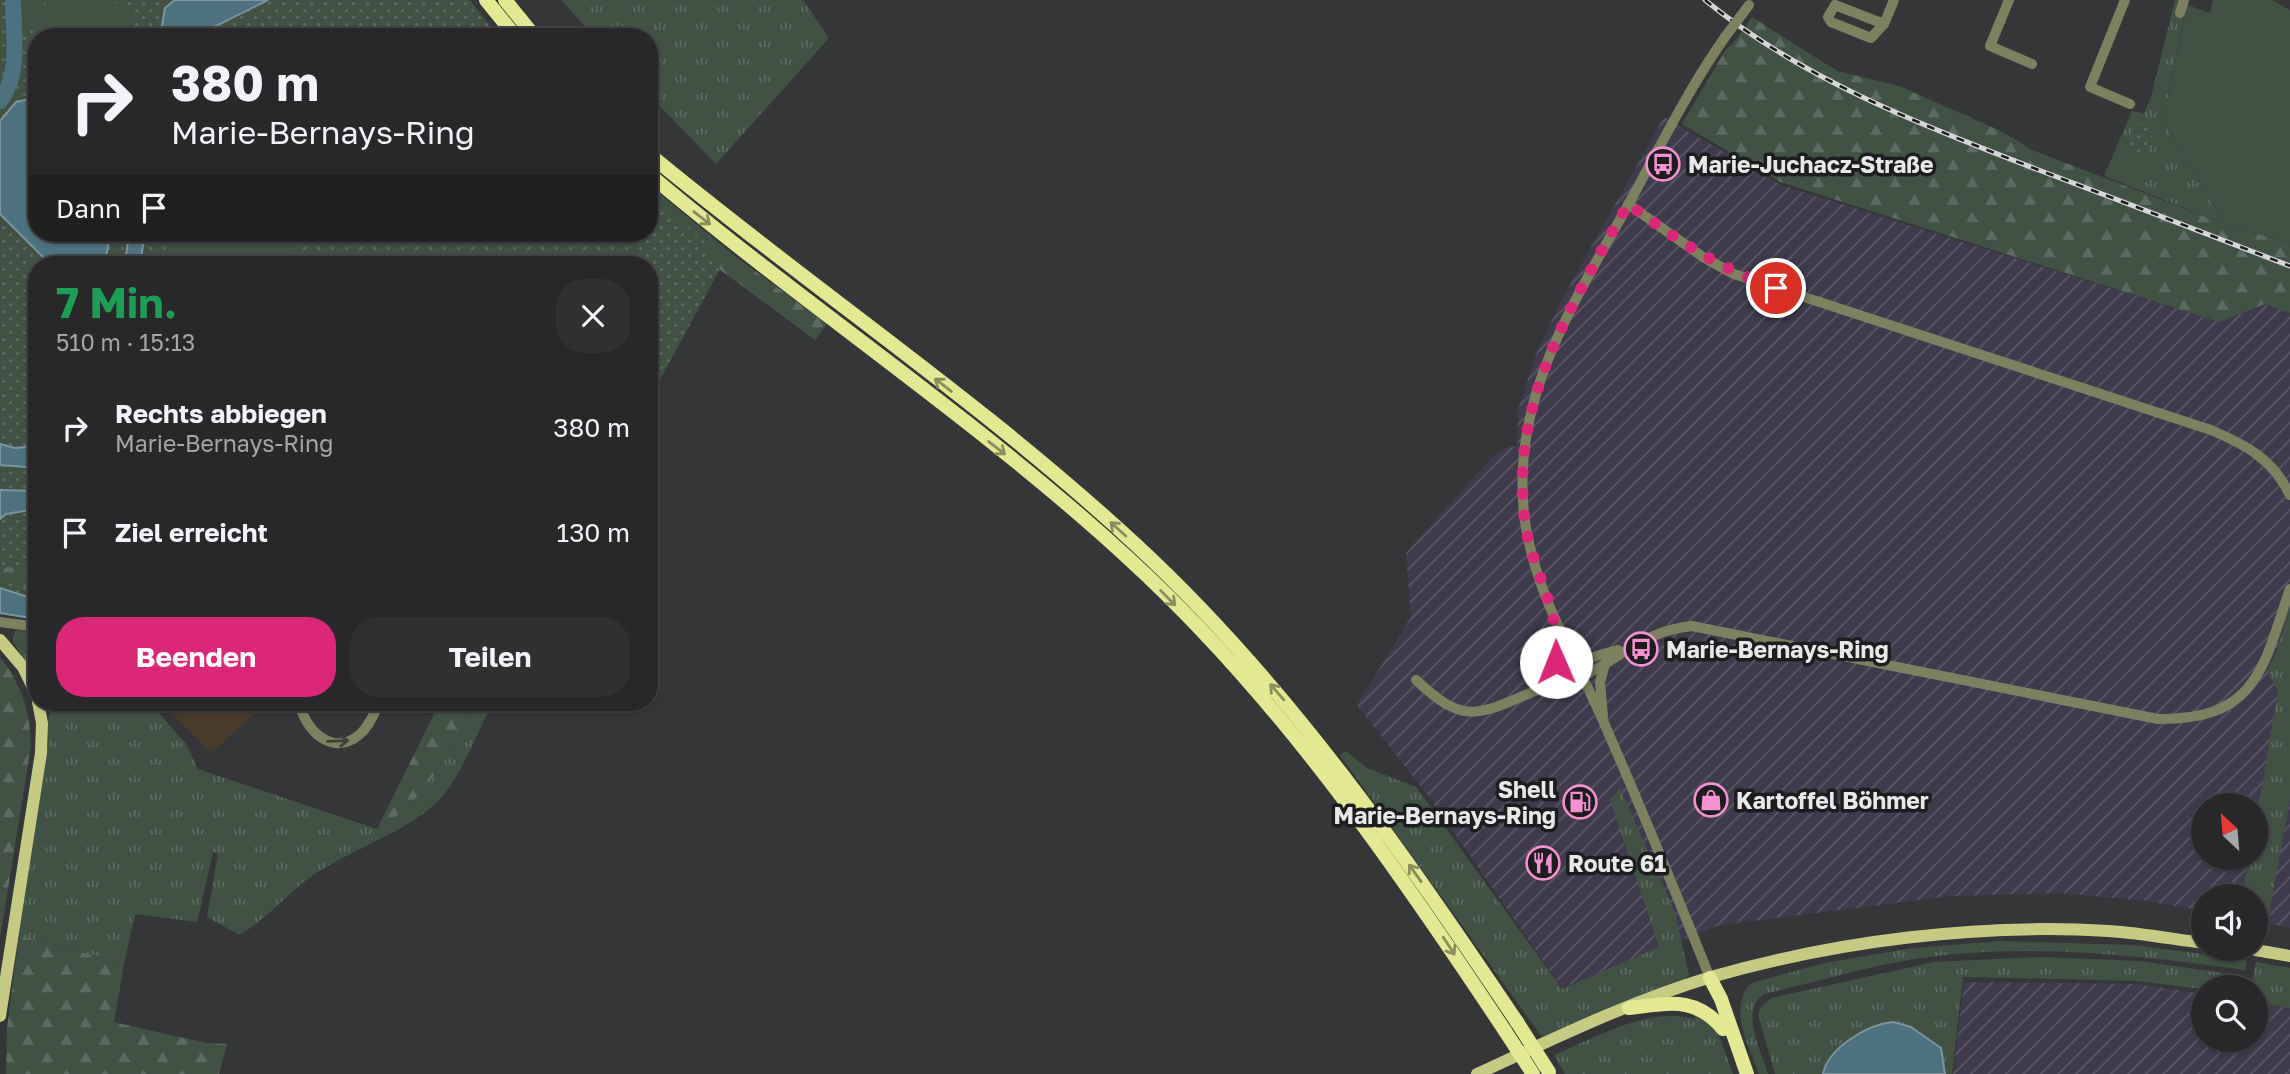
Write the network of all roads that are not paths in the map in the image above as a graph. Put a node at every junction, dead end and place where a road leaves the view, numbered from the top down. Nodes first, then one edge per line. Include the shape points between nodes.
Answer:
1 (486, 0) edge
2 (505, 0) edge
3 (1894, 0) edge
4 (2009, 0) edge
5 (2125, 0) edge
6 (2183, 0) edge
7 (1751, 3) edge
8 (2180, 13) dead end
9 (1884, 24) junction
10 (509, 28) edge
11 (528, 28) edge
12 (2032, 64) dead end
13 (2130, 104) dead end
14 (658, 161) edge
15 (658, 181) edge
16 (1628, 204) junction
17 (2290, 495) edge
18 (2290, 589) edge
19 (0, 622) edge
20 (1555, 622) junction
21 (28, 626) edge
22 (0, 640) edge
23 (1625, 649) junction
24 (1574, 662) junction
25 (1606, 662) junction
26 (28, 677) edge
27 (1546, 678) junction
28 (1581, 678) junction
29 (1416, 680) dead end
30 (1533, 691) junction
31 (40, 711) edge
32 (303, 711) edge
33 (376, 711) edge
34 (1603, 720) junction
35 (2191, 941) edge
36 (2268, 952) edge
37 (2290, 956) edge
38 (1710, 978) junction
39 (1629, 1008) junction
40 (0, 1016) edge
41 (1511, 1027) junction
42 (1723, 1029) junction
43 (1550, 1073) edge
44 (1476, 1074) edge
45 (1533, 1074) edge
46 (1738, 1074) edge
47 (1747, 1074) edge

1 - 10 highway
2 - 11 highway
3 - 9 street
4 - 12 street via 1990,46
5 - 13 street via 2090,87
6 - 8 street
7 - 16 street, bridge via 1696,78
9 - 9 street via 1835,5 1828,17 1830,22 1871,38
41 -> 14 highway via 1421,881 1313,734 1205,613 1064,480
15 -> 41 highway via 1032,476 1128,558 1200,629 1323,771
16 - 17 street via 1734,274 2248,445 2275,470
16 - 20 street via 1547,357 1527,426 1522,481 1525,525
18 - 23 street via 2269,656 2256,680 2231,703 2183,719 2158,719 1692,626 1672,628
19 - 21 street
20 - 24 street
20 - 27 street via 1556,662
22 - 26 main road
23 - 24 street
23 - 25 street
24 - 27 street
24 - 28 street
25 - 28 street
25 - 34 street via 1600,682
27 - 30 street
28 - 30 street
28 - 34 street
29 - 30 street via 1441,703 1475,713
31 - 40 main road via 41,753
32 -> 33 street via 310,730 325,741 338,743 359,736
34 - 38 street
35 - 38 main road via 2110,931 2006,929 1837,947
36 - 37 main road
38 - 39 main road
38 - 42 highway
38 - 47 highway
39 - 42 highway via 1692,1005 1712,1015
39 - 44 main road
41 - 43 highway, bridge
41 - 45 highway, bridge
42 - 46 highway

